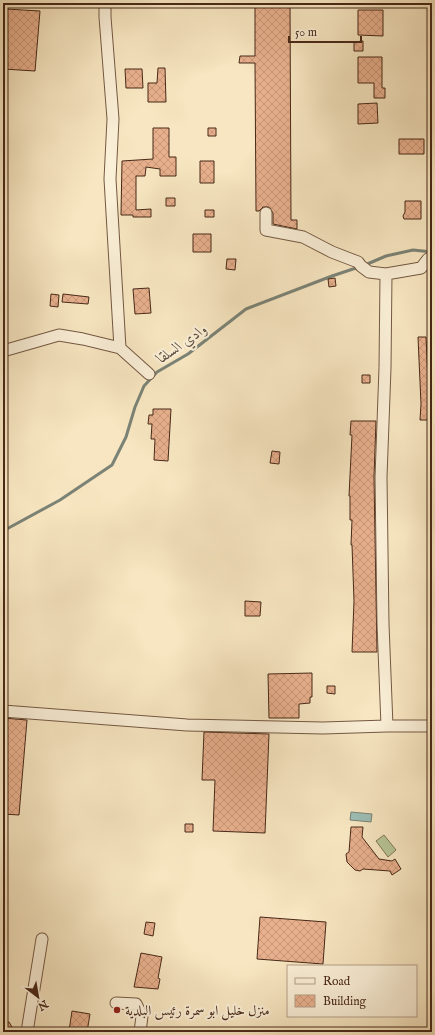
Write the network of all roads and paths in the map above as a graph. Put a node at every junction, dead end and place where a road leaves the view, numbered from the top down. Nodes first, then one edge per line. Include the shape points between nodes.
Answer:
1 (105, 3) edge
2 (266, 213) dead end
3 (432, 259) edge
4 (386, 274) junction
5 (120, 348) junction
6 (3, 351) edge
7 (149, 374) dead end
8 (3, 711) edge
9 (387, 726) junction
10 (432, 726) edge
11 (42, 939) dead end
12 (116, 1003) dead end
13 (27, 1032) edge
14 (140, 1032) edge

1 - 5 street via 112,119 110,179
2 - 4 street via 266,230 303,237 358,262 369,272
3 - 4 street via 428,259 422,268
4 - 9 street via 381,477
5 - 6 street via 83,338 59,335
5 - 7 street
8 - 9 street via 187,725 323,728
9 - 10 street
11 - 13 street
12 - 14 street via 136,1004 142,1016

